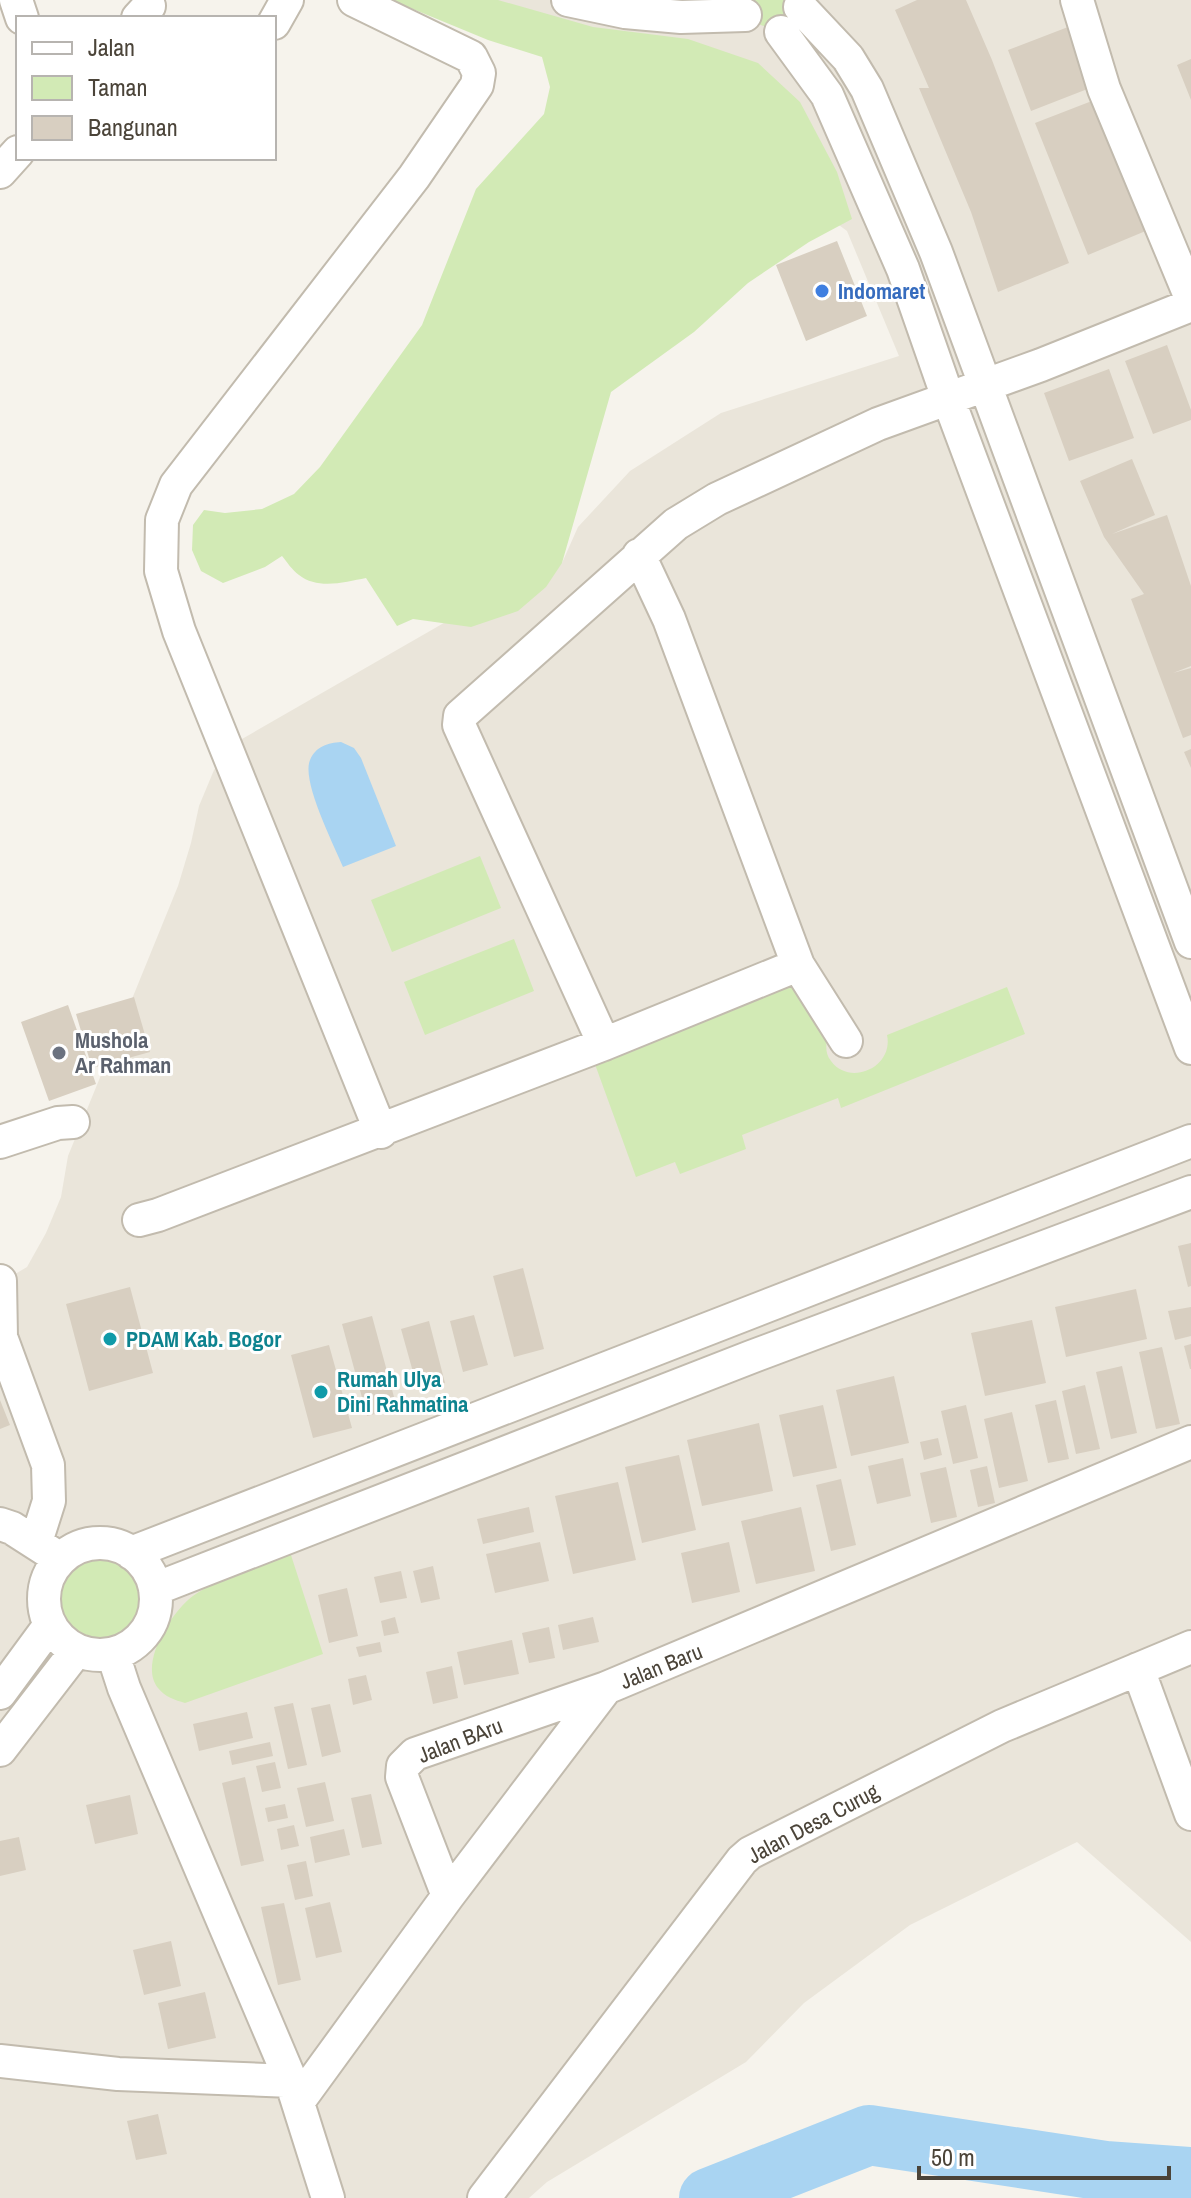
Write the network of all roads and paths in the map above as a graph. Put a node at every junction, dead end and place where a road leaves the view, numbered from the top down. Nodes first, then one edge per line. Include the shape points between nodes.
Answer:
1 (287, 0) edge
2 (354, 0) edge
3 (568, 0) edge
4 (1077, 0) edge
5 (745, 7) edge
6 (793, 13) edge
7 (276, 19) edge
8 (16, 154) edge
9 (0, 172) edge
10 (1191, 298) edge
11 (1191, 305) edge
12 (986, 385) junction
13 (948, 398) junction
14 (639, 555) junction
15 (1191, 942) edge
16 (798, 965) junction
17 (1183, 1005) edge
18 (846, 1041) dead end
19 (604, 1044) junction
20 (1191, 1048) edge
21 (73, 1122) dead end
22 (381, 1132) junction
23 (1191, 1141) edge
24 (0, 1142) edge
25 (1191, 1192) edge
26 (139, 1220) dead end
27 (0, 1281) edge
28 (732, 1318) junction
29 (751, 1357) junction
30 (1191, 1442) edge
31 (0, 1524) edge
32 (48, 1550) junction
33 (131, 1553) junction
34 (155, 1589) junction
35 (50, 1625) junction
36 (1191, 1647) edge
37 (77, 1650) junction
38 (113, 1654) junction
39 (1138, 1669) junction
40 (606, 1688) junction
41 (0, 1693) edge
42 (0, 1750) edge
43 (1191, 1814) edge
44 (448, 1896) junction
45 (0, 2061) edge
46 (294, 2091) junction
47 (328, 2198) edge
48 (484, 2198) edge

1 - 7 street
2 - 22 street via 471,57 479,73 477,85 414,177 176,485 162,520 161,571 179,631
3 - 5 street via 681,17
4 - 10 street via 1104,89
5 - 6 street via 760,31
6 - 12 street via 848,58 867,89
6 - 13 street via 815,77 836,113 903,269
8 - 9 street
11 - 12 street
12 - 13 street
12 - 15 street
13 - 14 street via 864,430 729,493 676,524
13 - 17 street
14 - 16 street via 669,619
14 - 19 street via 460,716 459,725
16 - 18 street
16 - 19 street
17 - 20 street
19 - 22 street
21 - 24 street
22 - 26 street
23 - 28 street
25 - 29 street
27 - 32 street via 1,1337 48,1465
28 - 29 street
28 - 33 street
29 - 34 street
30 - 40 street, Jalan Baru
31 - 32 street
32 - 33 street via 102,1543
32 - 35 street via 52,1570 44,1597
33 - 34 street via 147,1569
34 - 38 street via 153,1617 146,1630
35 - 37 street
35 - 41 street
36 - 39 street, Jalan Desa Curug
37 - 38 street
37 - 42 street
38 - 46 street
39 - 43 street
39 - 48 street, Jalan Desa Curug via 1002,1726 750,1853
40 - 44 street, Jalan Baru
40 - 44 street, Jalan BAru via 415,1754 403,1766 402,1777
44 - 46 street, Jalan Baru
45 - 46 street
46 - 47 street

